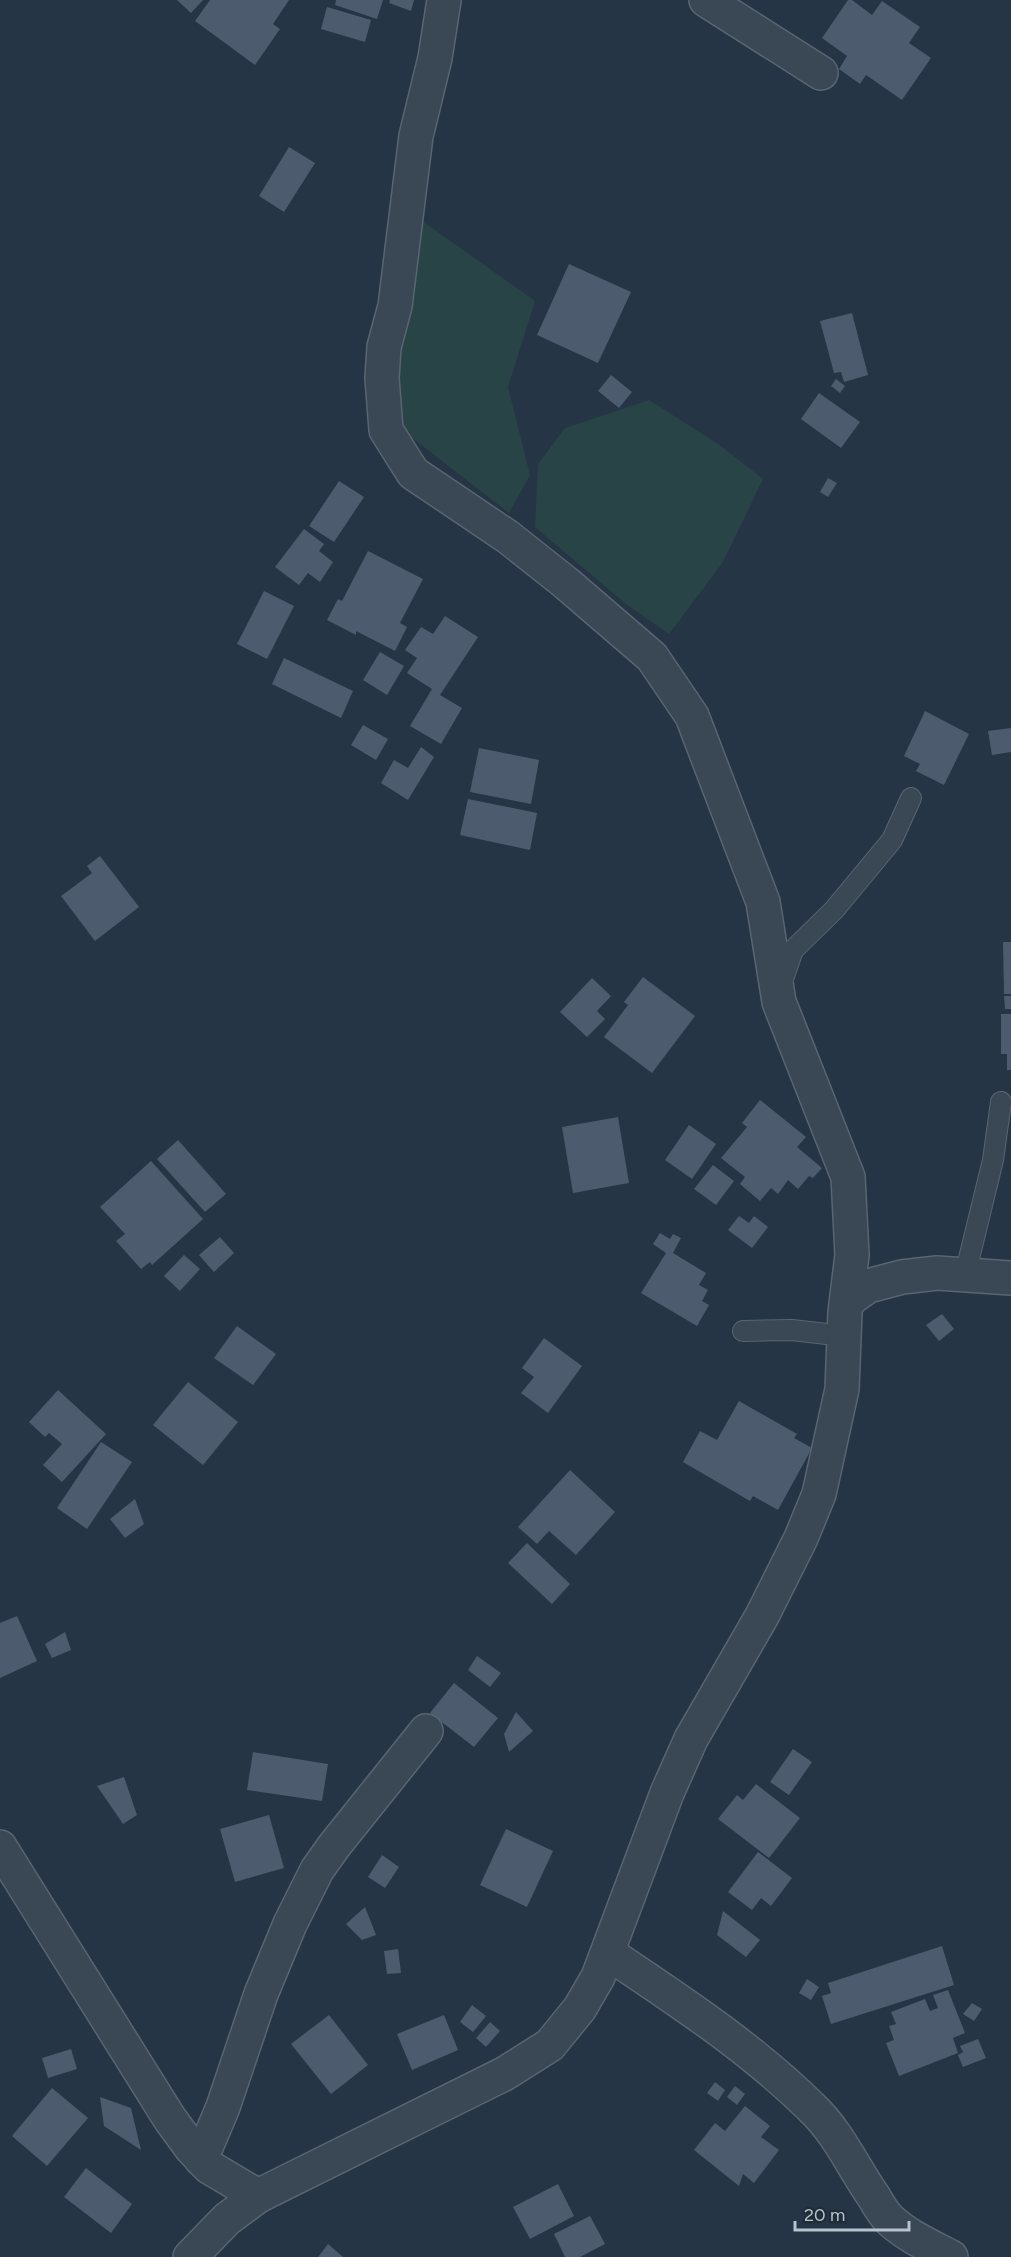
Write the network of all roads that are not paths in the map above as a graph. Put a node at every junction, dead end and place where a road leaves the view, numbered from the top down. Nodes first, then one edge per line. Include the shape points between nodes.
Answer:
1 (444, 0) edge
2 (706, 0) edge
3 (821, 73) dead end
4 (911, 798) dead end
5 (778, 993) junction
6 (1001, 1102) dead end
7 (964, 1275) junction
8 (1011, 1278) edge
9 (847, 1301) junction
10 (743, 1331) dead end
11 (844, 1336) junction
12 (426, 1731) dead end
13 (0, 1847) edge
14 (608, 1953) junction
15 (201, 2159) junction
16 (258, 2196) junction
17 (190, 2257) edge
18 (951, 2257) edge

1 - 5 street via 416,136 394,306 384,347 386,430 413,472 508,537 652,657 692,716 763,902
2 - 3 street
4 - 5 lane via 892,840 834,910 793,950
5 - 9 street via 848,1177 852,1255
6 - 7 lane via 993,1160
7 - 8 street
7 - 9 street via 902,1277 868,1286
9 - 11 street
10 - 11 lane via 792,1330
11 - 14 street via 842,1389 819,1494 762,1616 691,1739
12 - 15 street via 317,1870 261,1994
13 - 15 street via 170,2119
14 - 16 street via 580,2008 550,2045 504,2074
14 - 18 street via 675,1996 761,2060 814,2109 843,2146 888,2218 916,2239
15 - 16 street
16 - 17 street via 227,2219

